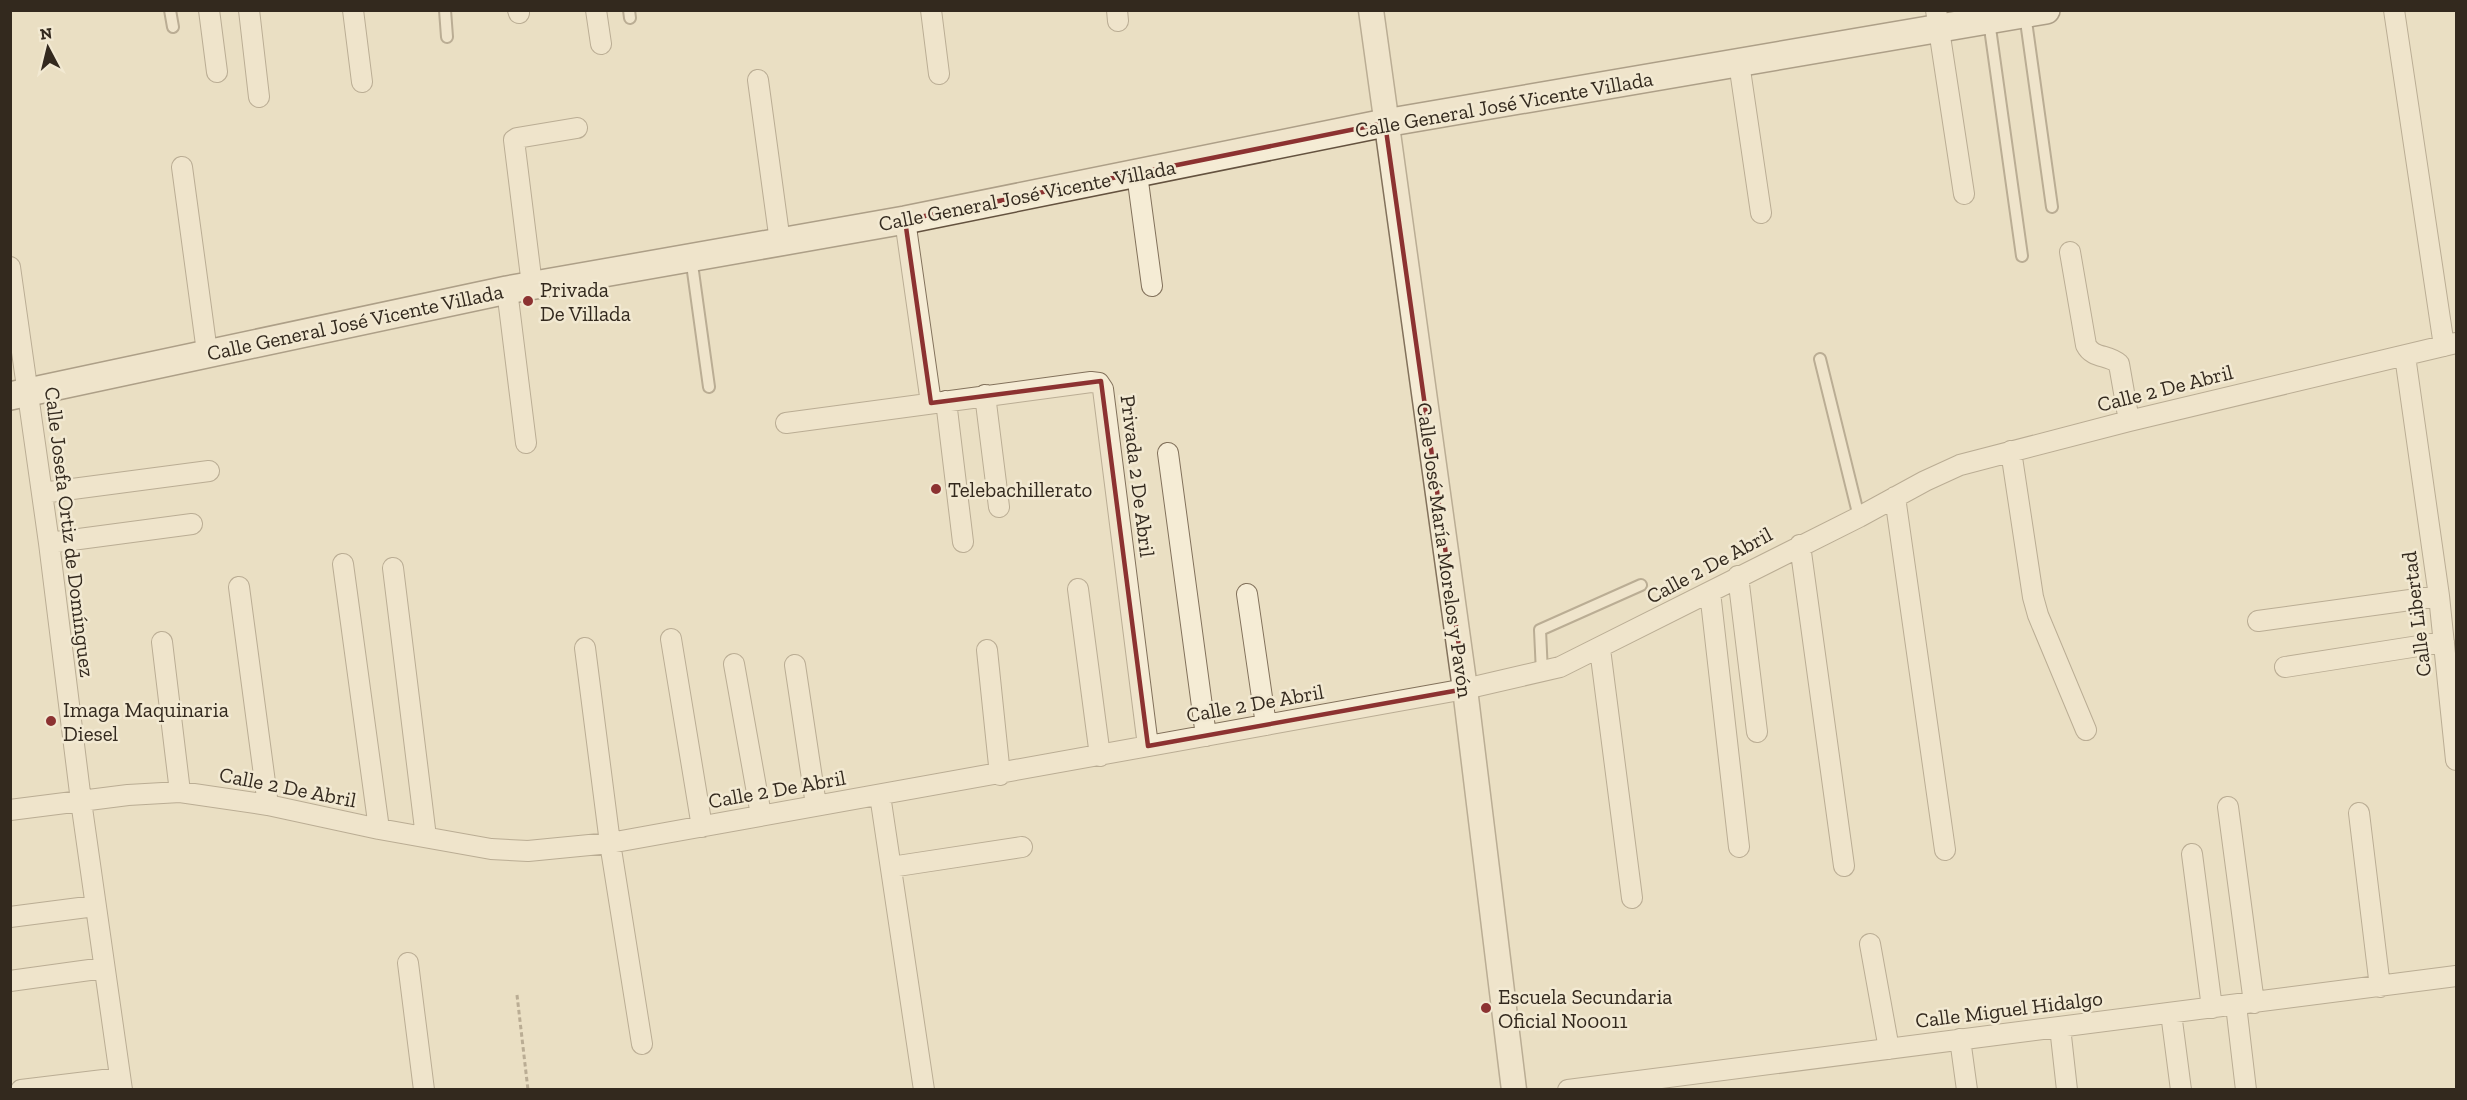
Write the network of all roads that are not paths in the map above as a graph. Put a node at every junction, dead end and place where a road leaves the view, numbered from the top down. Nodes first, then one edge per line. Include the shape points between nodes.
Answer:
1 (170, 10) edge
2 (209, 10) edge
3 (249, 10) edge
4 (353, 10) edge
5 (445, 10) edge
6 (596, 10) edge
7 (932, 10) edge
8 (1371, 10) edge
9 (2394, 10) edge
10 (2035, 12) edge
11 (1937, 20) edge
12 (1989, 21) junction
13 (172, 27) dead end
14 (447, 37) dead end
15 (601, 44) dead end
16 (1740, 63) junction
17 (217, 72) dead end
18 (939, 74) dead end
19 (758, 80) dead end
20 (362, 82) dead end
21 (259, 97) dead end
22 (1385, 123) junction
23 (577, 128) dead end
24 (182, 167) dead end
25 (1137, 174) junction
26 (1964, 194) dead end
27 (2052, 207) dead end
28 (1761, 213) dead end
29 (905, 220) junction
30 (780, 242) junction
31 (2070, 252) dead end
32 (2022, 256) dead end
33 (691, 257) junction
34 (10, 267) edge
35 (1152, 286) dead end
36 (520, 288) junction
37 (2450, 344) edge
38 (207, 352) junction
39 (2405, 356) junction
40 (1820, 359) dead end
41 (709, 387) dead end
42 (19, 394) edge
43 (985, 395) junction
44 (938, 402) junction
45 (2129, 421) junction
46 (786, 423) dead end
47 (526, 443) dead end
48 (2011, 451) junction
49 (1168, 453) dead end
50 (209, 471) dead end
51 (42, 493) junction
52 (1895, 497) junction
53 (999, 507) dead end
54 (1859, 517) junction
55 (192, 524) dead end
56 (963, 542) dead end
57 (49, 543) junction
58 (1800, 545) junction
59 (343, 564) dead end
60 (393, 568) dead end
61 (1738, 576) junction
62 (1641, 585) dead end
63 (238, 586) dead end
64 (1077, 589) dead end
65 (1710, 592) junction
66 (1247, 594) dead end
67 (2439, 596) junction
68 (2258, 621) dead end
69 (671, 639) dead end
70 (162, 642) dead end
71 (2444, 642) junction
72 (585, 648) dead end
73 (1600, 649) junction
74 (987, 650) dead end
75 (734, 664) dead end
76 (795, 665) dead end
77 (2285, 667) dead end
78 (1542, 673) junction
79 (1465, 689) junction
80 (1266, 725) junction
81 (2086, 730) dead end
82 (1757, 732) dead end
83 (1206, 736) junction
84 (1148, 746) junction
85 (1100, 756) junction
86 (2457, 760) edge
87 (1000, 775) junction
88 (180, 792) junction
89 (880, 795) junction
90 (81, 801) junction
91 (816, 805) junction
92 (268, 806) junction
93 (2228, 807) dead end
94 (10, 810) edge
95 (2359, 813) dead end
96 (761, 815) junction
97 (702, 827) junction
98 (379, 829) junction
99 (426, 837) junction
100 (610, 843) junction
101 (1022, 847) dead end
102 (1739, 847) dead end
103 (1945, 850) dead end
104 (2192, 854) dead end
105 (1844, 866) dead end
106 (891, 867) junction
107 (1632, 898) dead end
108 (95, 906) junction
109 (10, 917) edge
110 (1870, 944) dead end
111 (408, 963) dead end
112 (104, 968) junction
113 (2457, 976) edge
114 (10, 981) edge
115 (2380, 987) junction
116 (2245, 1004) junction
117 (2212, 1008) junction
118 (2171, 1013) junction
119 (2060, 1027) junction
120 (1960, 1040) junction
121 (642, 1044) dead end
122 (1889, 1048) junction
123 (121, 1083) edge
124 (21, 1089) edge
125 (424, 1089) edge
126 (924, 1089) edge
127 (1514, 1089) edge
128 (1568, 1089) edge
129 (1967, 1089) edge
130 (2067, 1089) edge
131 (2181, 1089) edge
132 (2246, 1089) edge

1 - 13 lane
2 - 17 street
3 - 21 street
4 - 20 street
5 - 14 lane
6 - 15 street
7 - 18 street
8 - 22 street, Calle José María Morelos y Pavón
9 - 37 street
10 - 12 main road, Calle General José Vicente Villada
10 - 27 lane
11 - 12 main road, Calle General José Vicente Villada
11 - 16 main road, Calle General José Vicente Villada
11 - 26 street
12 - 32 lane
16 - 22 main road, Calle General José Vicente Villada
16 - 28 street
19 - 30 street
22 - 25 main road, Calle General José Vicente Villada
22 - 79 street, Calle José María Morelos y Pavón
23 - 36 street via 514,140
24 - 38 street
25 - 29 main road, Calle General José Vicente Villada
25 - 35 street
29 - 30 main road, Calle General José Vicente Villada
29 - 44 street
30 - 33 main road, Calle General José Vicente Villada
31 - 45 street via 2086,345 2093,354 2114,359 2118,364
33 - 36 main road, Calle General José Vicente Villada
33 - 41 lane
34 - 42 street, Calle Josefa Ortiz de Domínguez
36 - 38 main road, Calle General José Vicente Villada
36 - 47 street
37 - 39 street, Calle 2 De Abril
38 - 42 main road, Calle General José Vicente Villada
39 - 45 street, Calle 2 De Abril
39 - 67 street, Calle Libertad
40 - 54 lane
42 - 51 street, Calle Josefa Ortiz de Domínguez
43 - 44 street, Privada 2 De Abril
43 - 53 street
43 - 84 street, Privada 2 De Abril via 1091,382 1102,386
44 - 46 street, Privada 2 De Abril
44 - 56 street
45 - 48 street, Calle 2 De Abril
48 - 52 street, Calle 2 De Abril via 1960,465
48 - 81 street via 2033,597
49 - 83 street
50 - 51 street
51 - 57 street, Calle Josefa Ortiz de Domínguez
52 - 54 street, Calle 2 De Abril
52 - 103 street
54 - 58 street, Calle 2 De Abril
55 - 57 street
57 - 90 street, Calle Josefa Ortiz de Domínguez
58 - 61 street, Calle 2 De Abril
58 - 105 street
59 - 98 street
60 - 99 street
61 - 65 street, Calle 2 De Abril
61 - 82 street
62 - 78 lane via 1542,627
63 - 92 street
64 - 85 street
65 - 73 street, Calle 2 De Abril
65 - 102 street
66 - 80 street
67 - 68 street
67 - 71 street, Calle Libertad
69 - 97 street
70 - 88 street
71 - 77 street
71 - 86 street, Calle Libertad
72 - 100 street
73 - 78 street, Calle 2 De Abril
73 - 107 street
74 - 87 street
75 - 96 street
76 - 91 street
78 - 79 street, Calle 2 De Abril
79 - 80 street, Calle 2 De Abril
79 - 127 street, Calle José María Morelos y Pavón
80 - 83 street, Calle 2 De Abril
83 - 84 street, Calle 2 De Abril
84 - 85 street, Calle 2 De Abril
85 - 87 street, Calle 2 De Abril
87 - 89 street, Calle 2 De Abril
88 - 90 street, Calle 2 De Abril
88 - 92 street, Calle 2 De Abril
89 - 91 street, Calle 2 De Abril
89 - 106 street
90 - 94 street, Calle 2 De Abril
90 - 108 street, Calle Josefa Ortiz de Domínguez
91 - 96 street, Calle 2 De Abril
92 - 98 street, Calle 2 De Abril
93 - 116 street
95 - 115 street
96 - 97 street, Calle 2 De Abril
97 - 100 street, Calle 2 De Abril
98 - 99 street, Calle 2 De Abril
99 - 100 street, Calle 2 De Abril via 491,849 528,851
100 - 121 street
101 - 106 street
104 - 117 street
106 - 126 street
108 - 109 street
108 - 112 street, Calle Josefa Ortiz de Domínguez
110 - 122 street
111 - 125 street
112 - 114 street
112 - 123 street, Calle Josefa Ortiz de Domínguez
113 - 115 street, Calle Miguel Hidalgo
115 - 116 street, Calle Miguel Hidalgo
116 - 117 street, Calle Miguel Hidalgo
116 - 132 street
117 - 118 street, Calle Miguel Hidalgo
118 - 119 street, Calle Miguel Hidalgo
118 - 131 street
119 - 120 street, Calle Miguel Hidalgo
119 - 130 street
120 - 122 street, Calle Miguel Hidalgo
120 - 129 street
122 - 128 street, Calle Miguel Hidalgo
123 - 124 street

